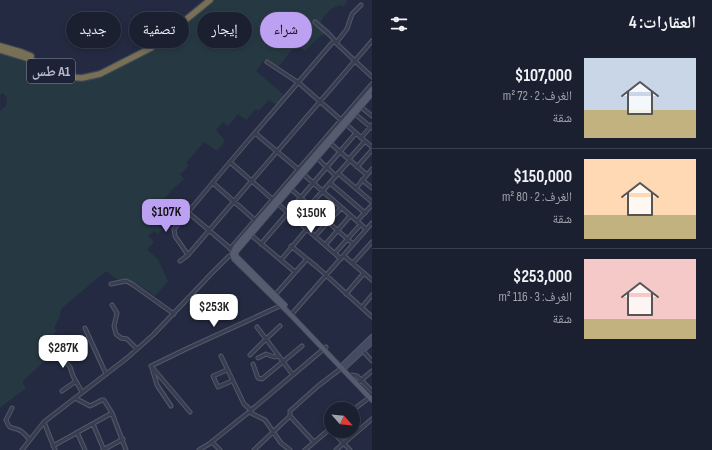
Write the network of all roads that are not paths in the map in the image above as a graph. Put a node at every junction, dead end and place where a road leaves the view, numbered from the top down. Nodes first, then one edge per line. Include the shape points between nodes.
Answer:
1 (205, 0) edge
2 (210, 0) edge
3 (361, 5) dead end
4 (315, 22) dead end
5 (372, 41) edge
6 (335, 42) junction
7 (0, 46) edge
8 (0, 50) edge
9 (267, 62) dead end
10 (355, 62) junction
11 (372, 77) edge
12 (299, 83) junction
13 (372, 84) edge
14 (372, 89) edge
15 (372, 94) edge
16 (367, 99) junction
17 (320, 101) junction
18 (372, 103) edge
19 (362, 107) junction
20 (355, 114) junction
21 (372, 116) edge
22 (344, 122) junction
23 (371, 127) edge
24 (255, 133) junction
25 (356, 133) junction
26 (361, 138) junction
27 (365, 141) junction
28 (330, 143) junction
29 (372, 147) edge
30 (372, 150) edge
31 (276, 152) junction
32 (340, 152) junction
33 (317, 158) junction
34 (349, 160) junction
35 (230, 162) junction
36 (327, 167) junction
37 (358, 167) junction
38 (298, 169) junction
39 (372, 169) edge
40 (303, 174) junction
41 (337, 174) junction
42 (366, 175) junction
43 (362, 180) junction
44 (251, 181) junction
45 (213, 183) junction
46 (330, 183) junction
47 (313, 184) junction
48 (290, 188) junction
49 (356, 188) junction
50 (372, 188) edge
51 (323, 192) junction
52 (301, 198) junction
53 (331, 200) junction
54 (275, 201) junction
55 (233, 202) junction
56 (372, 203) edge
57 (310, 206) junction
58 (341, 208) junction
59 (163, 212) dead end
60 (188, 212) junction
61 (288, 212) junction
62 (365, 213) junction
63 (319, 214) junction
64 (350, 216) junction
65 (297, 220) junction
66 (256, 221) junction
67 (357, 221) junction
68 (329, 222) junction
69 (372, 222) edge
70 (360, 224) junction
71 (306, 228) junction
72 (366, 229) junction
73 (208, 230) junction
74 (338, 230) junction
75 (251, 235) junction
76 (316, 236) junction
77 (348, 238) junction
78 (372, 242) edge
79 (261, 244) junction
80 (353, 244) junction
81 (325, 245) junction
82 (291, 246) junction
83 (233, 252) junction
84 (335, 253) junction
85 (188, 255) junction
86 (342, 257) junction
87 (307, 259) junction
88 (280, 260) junction
89 (180, 261) dead end
90 (353, 263) junction
91 (295, 272) junction
92 (364, 273) junction
93 (326, 276) junction
94 (372, 280) edge
95 (111, 284) dead end
96 (346, 294) junction
97 (275, 295) junction
98 (372, 295) edge
99 (112, 305) dead end
100 (282, 305) junction
101 (362, 307) junction
102 (174, 314) junction
103 (292, 314) junction
104 (372, 317) edge
105 (280, 326) dead end
106 (257, 327) dead end
107 (85, 328) dead end
108 (372, 337) edge
109 (266, 339) junction
110 (372, 342) edge
111 (302, 346) dead end
112 (60, 348) dead end
113 (325, 348) junction
114 (137, 349) junction
115 (363, 351) junction
116 (250, 355) dead end
117 (221, 356) dead end
118 (279, 356) junction
119 (258, 358) dead end
120 (283, 361) junction
121 (372, 362) edge
122 (253, 364) dead end
123 (151, 366) junction
124 (342, 368) junction
125 (227, 370) junction
126 (372, 371) edge
127 (106, 374) junction
128 (294, 375) junction
129 (76, 381) junction
130 (232, 381) junction
131 (360, 381) junction
132 (62, 391) dead end
133 (372, 391) edge
134 (82, 392) junction
135 (75, 398) junction
136 (371, 398) edge
137 (360, 405) edge
138 (171, 406) dead end
139 (12, 408) dead end
140 (250, 411) junction
141 (190, 412) dead end
142 (112, 413) junction
143 (290, 416) junction
144 (372, 419) edge
145 (44, 422) junction
146 (93, 424) junction
147 (273, 431) junction
148 (77, 432) junction
149 (324, 434) edge
150 (339, 438) edge
151 (123, 439) junction
152 (30, 440) junction
153 (212, 442) junction
154 (314, 442) junction
155 (344, 443) junction
156 (54, 446) junction
157 (84, 449) edge
158 (255, 449) edge
159 (22, 450) edge
160 (55, 450) edge
161 (104, 450) edge
162 (126, 450) edge
163 (199, 450) edge
164 (220, 450) edge
165 (260, 450) edge
166 (290, 450) edge
167 (305, 450) edge
168 (336, 450) edge
169 (350, 450) edge

1 - 7 highway, طس A1 via 150,45 104,69 90,73 62,71 21,52
2 - 8 highway, طس A1 via 151,48 100,74 82,78 67,77 27,58
3 - 6 street via 352,14 347,29
4 - 6 street
5 - 10 street
6 - 10 street
6 - 12 street
9 - 12 street
10 - 11 street
10 - 17 street
12 - 17 street
12 - 24 street
13 - 22 street
14 - 22 main road
15 - 16 main road
16 - 18 street
16 - 19 main road
17 - 22 street
17 - 31 street
19 - 20 main road
19 - 21 street
20 - 22 main road
20 - 23 street
22 - 25 street
22 - 28 main road
22 - 38 street
22 - 54 main road
23 - 26 street
24 - 31 street
24 - 35 street
25 - 26 street
25 - 32 street
26 - 27 street
27 - 29 street
27 - 34 street
28 - 32 street
28 - 33 main road
30 - 37 street
31 - 38 street
31 - 44 street
32 - 34 street
32 - 36 street
33 - 36 street
33 - 40 main road
34 - 37 street
34 - 41 street
35 - 44 street
35 - 45 street
36 - 41 street
36 - 47 street
37 - 42 street
38 - 54 street
39 - 42 street
40 - 47 street
40 - 48 main road
41 - 46 street
41 - 49 street
42 - 43 street
43 - 49 street
43 - 50 street
44 - 54 street
44 - 55 street
45 - 55 street
45 - 60 street
46 - 51 street
46 - 62 street
47 - 51 street
47 - 52 street
48 - 52 street
48 - 54 main road
49 - 56 street
51 - 53 street
51 - 57 street
52 - 57 street
52 - 61 street
53 - 58 street
53 - 63 street
54 - 61 street
54 - 66 main road
54 - 75 main road
55 - 66 street
55 - 73 street
56 - 62 street
57 - 63 street
57 - 65 street
58 - 64 street
58 - 68 street
59 - 60 street via 172,218 181,208
60 - 73 street
60 - 85 street via 173,232
61 - 65 street
61 - 79 street
62 - 67 street
63 - 68 street
63 - 71 street
64 - 67 street
64 - 74 street
65 - 71 street
66 - 83 main road
67 - 70 street
68 - 74 street
68 - 76 street
69 - 72 street
70 - 72 street
70 - 77 street
71 - 76 street
71 - 82 street
72 - 80 street
73 - 83 street
73 - 85 street
74 - 77 street
74 - 81 street
75 - 79 street
75 - 83 main road
76 - 81 street
77 - 80 street
77 - 84 street
78 - 90 street
79 - 88 street
80 - 86 street
81 - 84 street
82 - 87 street
82 - 88 street
83 - 97 main road
83 - 100 main road via 234,259
83 - 102 street
84 - 86 street
85 - 89 street
86 - 90 street
86 - 93 street
87 - 91 street
87 - 93 street
88 - 91 street
90 - 92 street
91 - 97 street
92 - 94 street
92 - 96 street
93 - 96 street
93 - 103 street
95 - 102 street via 126,281
96 - 101 street
97 - 100 main road
98 - 101 street
99 - 114 street via 117,313 114,326 116,334
100 - 103 main road
100 - 123 street
101 - 104 street
102 - 114 street
103 - 113 main road
105 - 109 street
106 - 109 street
107 - 127 street
108 - 124 main road
109 - 116 street
109 - 118 street
110 - 115 main road
111 - 120 street
112 - 129 street via 58,354 70,367
113 - 124 main road
113 - 128 street
114 - 127 street
115 - 121 street
115 - 124 main road
117 - 125 street
118 - 119 street via 266,354
118 - 120 street
120 - 122 street via 262,379 258,378
120 - 128 street
123 - 138 street via 157,385
123 - 141 street
124 - 131 main road
124 - 136 main road
124 - 143 street via 290,411
125 - 130 street
125 - 130 street via 214,376 218,388
126 - 131 street
127 - 134 street
128 - 140 street
129 - 132 street
129 - 134 street
130 - 140 street
131 - 133 street
131 - 136 main road
134 - 135 street
135 - 142 street via 90,406 104,400
135 - 145 street
136 - 137 street
139 - 152 street via 6,420 8,425 20,430
140 - 147 street
140 - 153 street
142 - 146 street
142 - 151 street
143 - 147 street
143 - 154 street
144 - 155 street
145 - 152 street
145 - 156 street
146 - 148 street
146 - 161 street
147 - 158 street
147 - 166 street
148 - 156 street
148 - 157 street
149 - 154 street
150 - 155 street
151 - 161 street
151 - 162 street
152 - 159 street
153 - 163 street
153 - 164 street
154 - 167 street
155 - 168 street
155 - 169 street
156 - 160 street
158 - 165 street

